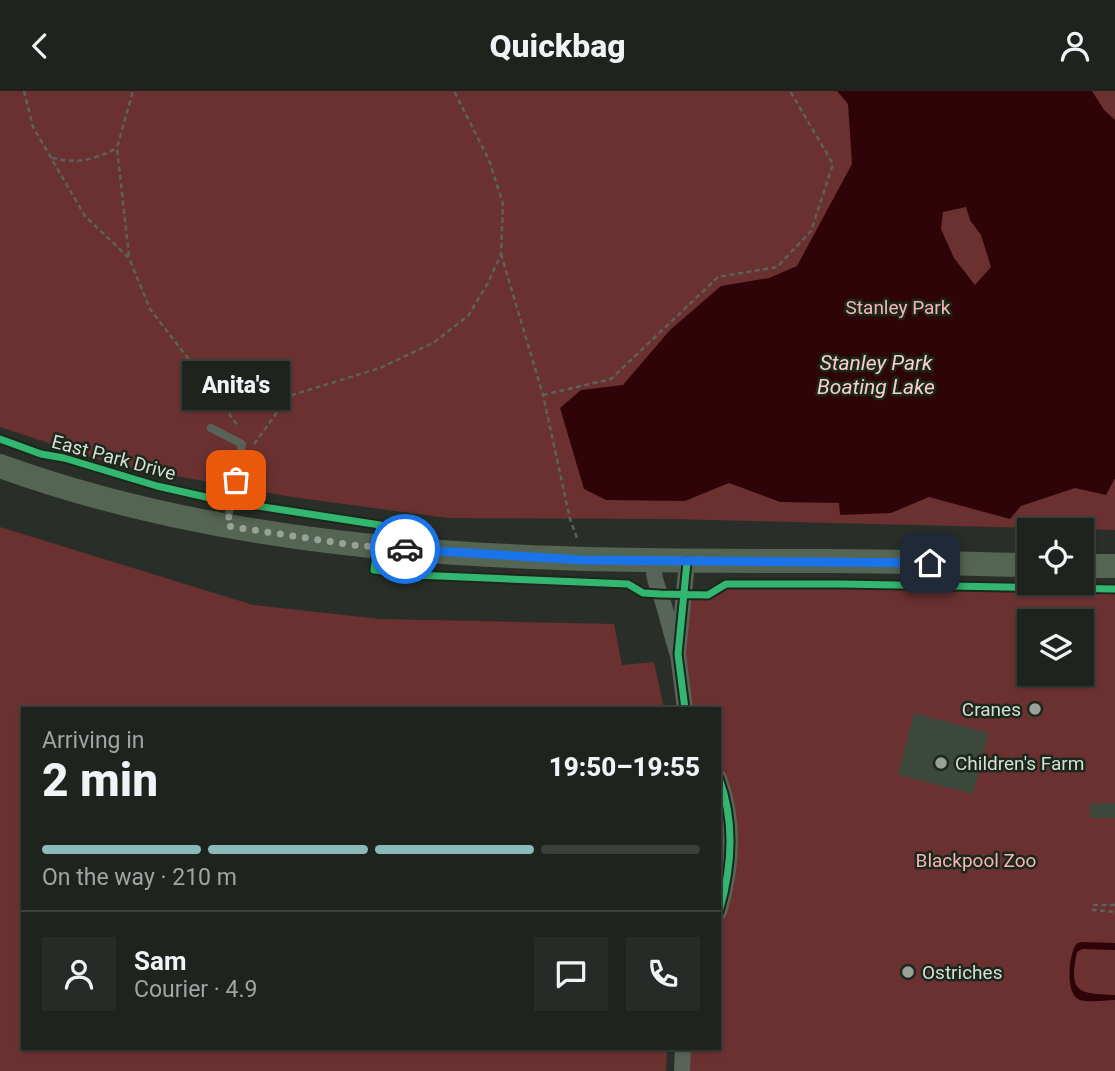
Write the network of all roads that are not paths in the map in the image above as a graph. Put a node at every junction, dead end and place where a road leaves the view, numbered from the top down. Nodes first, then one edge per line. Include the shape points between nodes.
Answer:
1 (211, 428) dead end
2 (0, 466) edge
3 (233, 510) junction
4 (654, 562) junction
5 (687, 562) junction
6 (1017, 565) edge
7 (1094, 566) edge
8 (1115, 566) edge
9 (678, 654) junction
10 (685, 707) edge
11 (721, 784) edge
12 (721, 902) edge
13 (682, 1050) edge
14 (681, 1071) edge

1 - 3 lane via 242,444
2 - 3 main road via 140,507
3 - 4 main road via 377,547
4 - 5 main road
4 - 9 street via 653,579
5 - 6 main road
5 - 9 street
7 - 8 main road
9 - 10 street
11 - 12 street via 731,831
13 - 14 street

